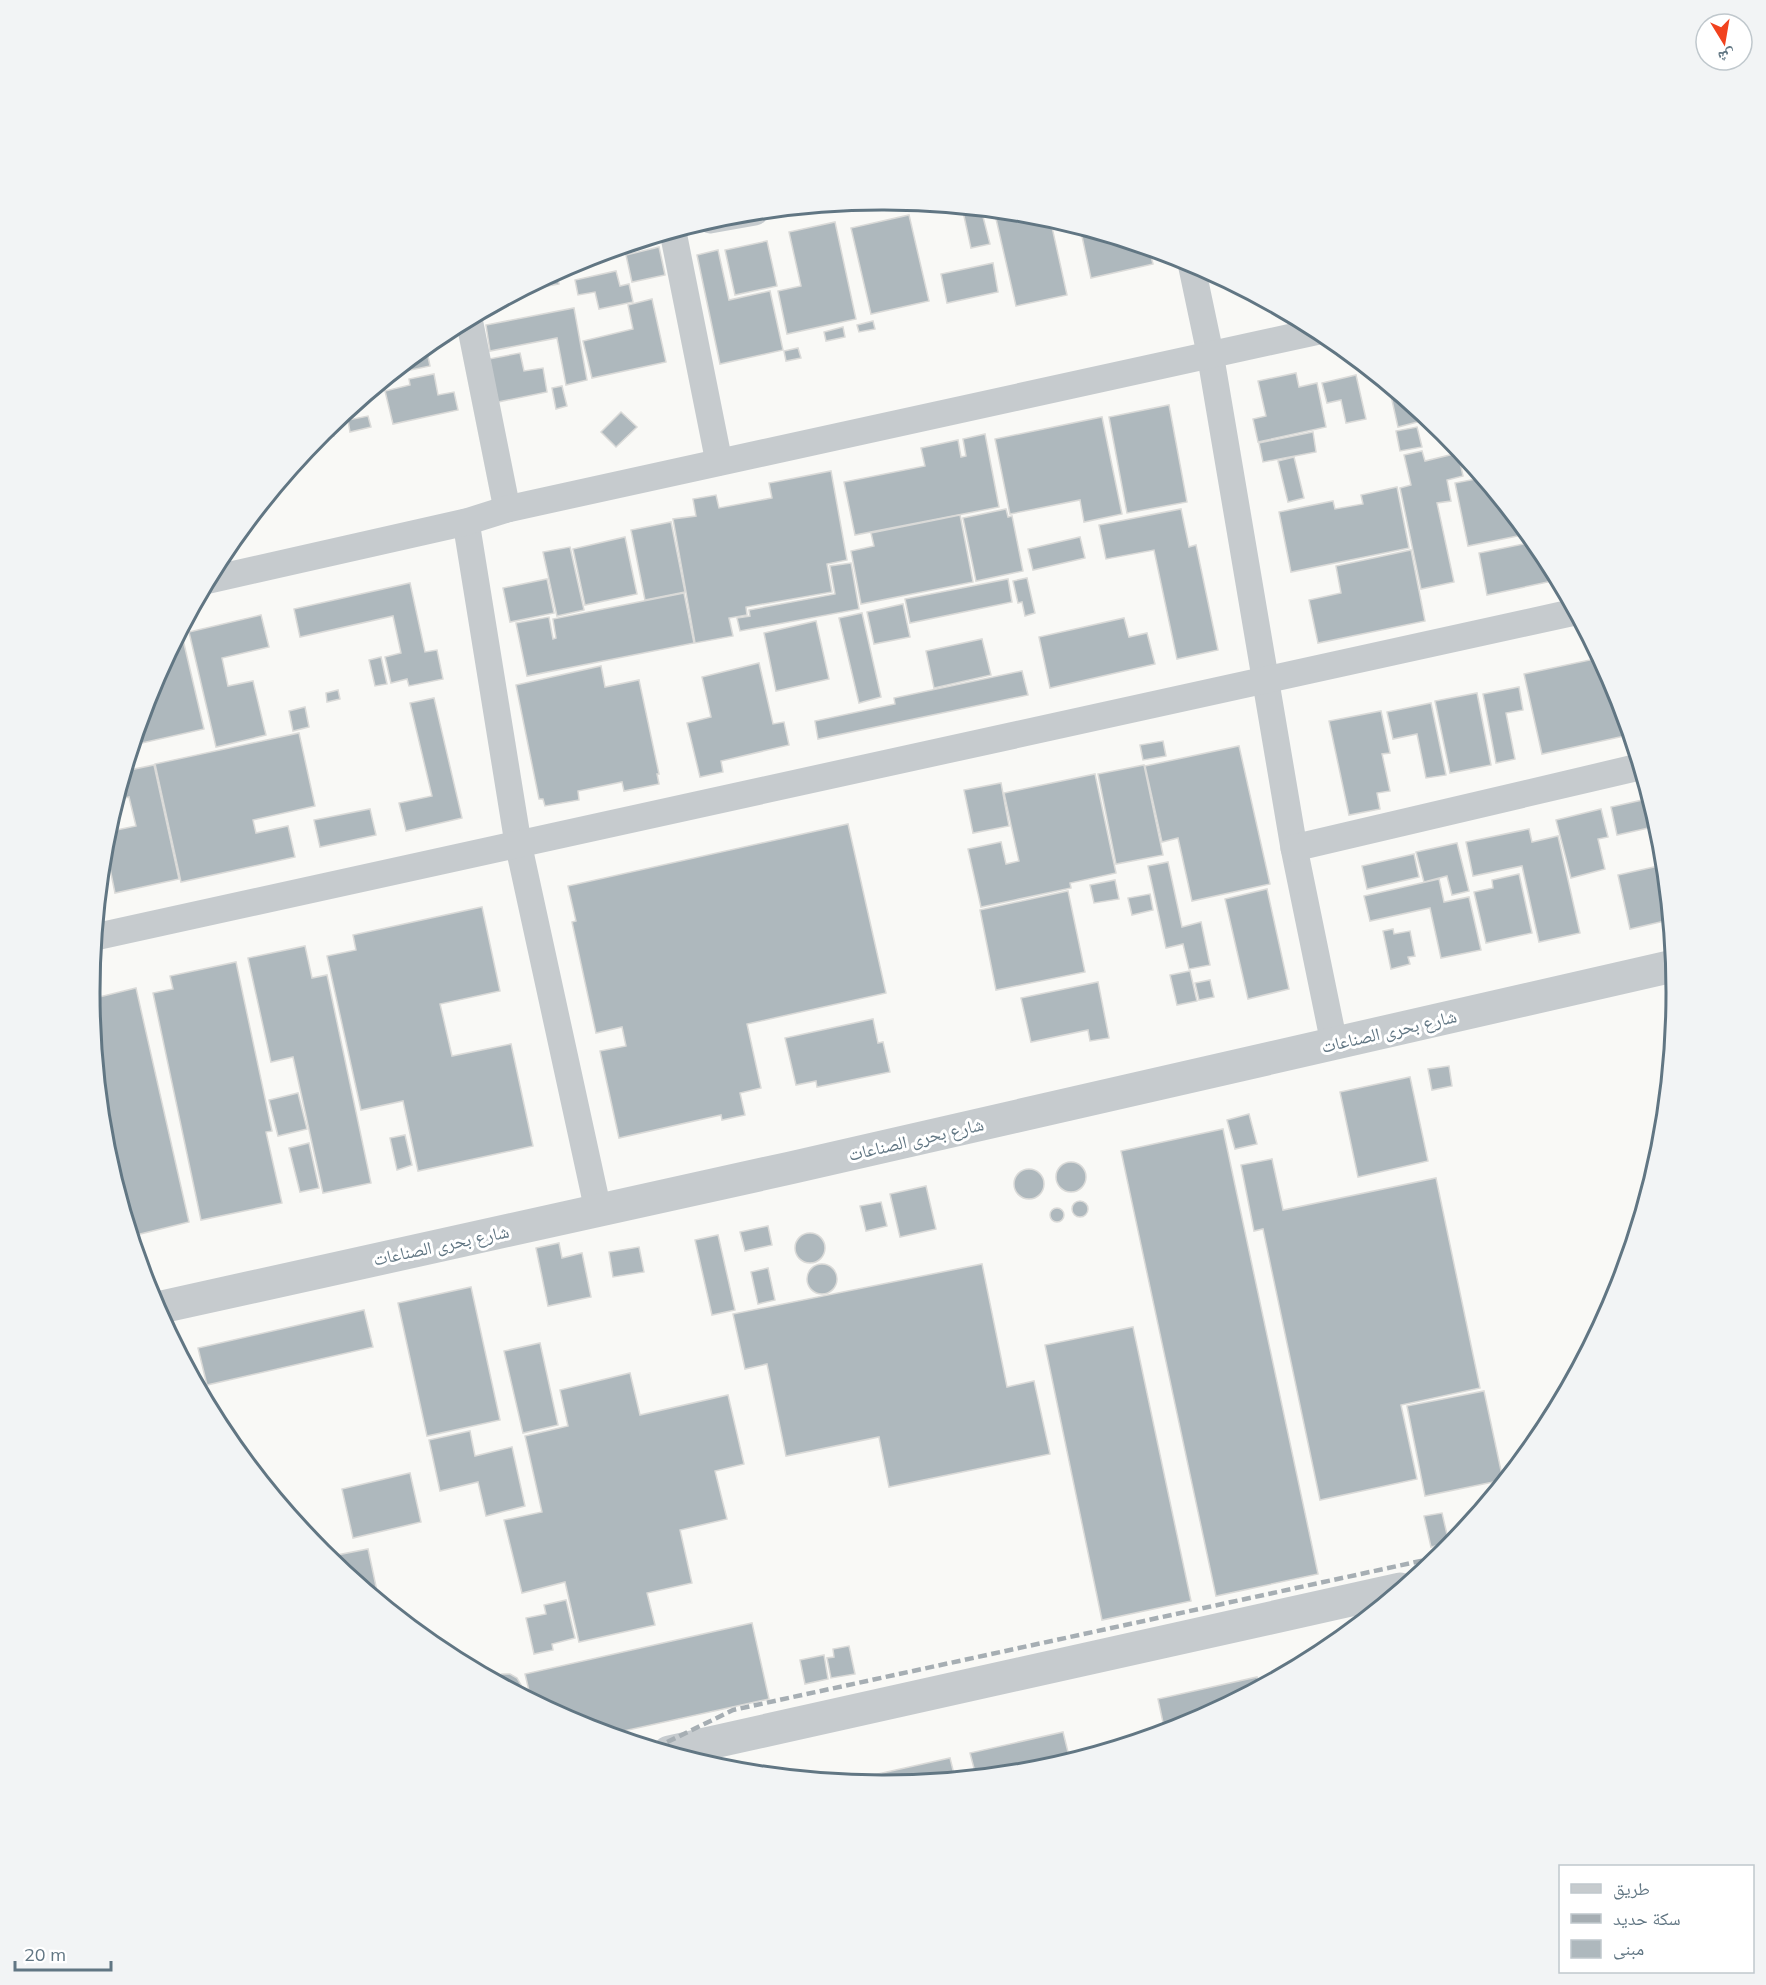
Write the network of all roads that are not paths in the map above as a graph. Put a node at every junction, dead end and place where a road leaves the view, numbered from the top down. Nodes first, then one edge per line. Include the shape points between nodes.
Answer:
1 (674, 239) edge
2 (1194, 275) edge
3 (471, 328) edge
4 (1305, 334) edge
5 (1210, 353) junction
6 (719, 462) junction
7 (507, 509) junction
8 (466, 522) junction
9 (220, 578) edge
10 (1568, 614) edge
11 (1264, 681) junction
12 (1632, 769) edge
13 (518, 843) junction
14 (1294, 848) junction
15 (103, 935) edge
16 (1665, 968) edge
17 (1334, 1043) junction
18 (598, 1210) junction
19 (166, 1306) edge
20 (1385, 1592) edge
21 (683, 1749) edge

1 - 6 street
2 - 5 street
3 - 7 street
4 - 5 street
5 - 6 street
5 - 11 street
6 - 7 street
7 - 8 street
8 - 9 street
8 - 13 street
10 - 11 street
11 - 13 street
11 - 14 street
12 - 14 street
13 - 15 street
13 - 18 street
14 - 17 street
16 - 17 street, شارع بحرى الصناعات
17 - 18 street, شارع بحرى الصناعات
18 - 19 street, شارع بحرى الصناعات
20 - 21 street

